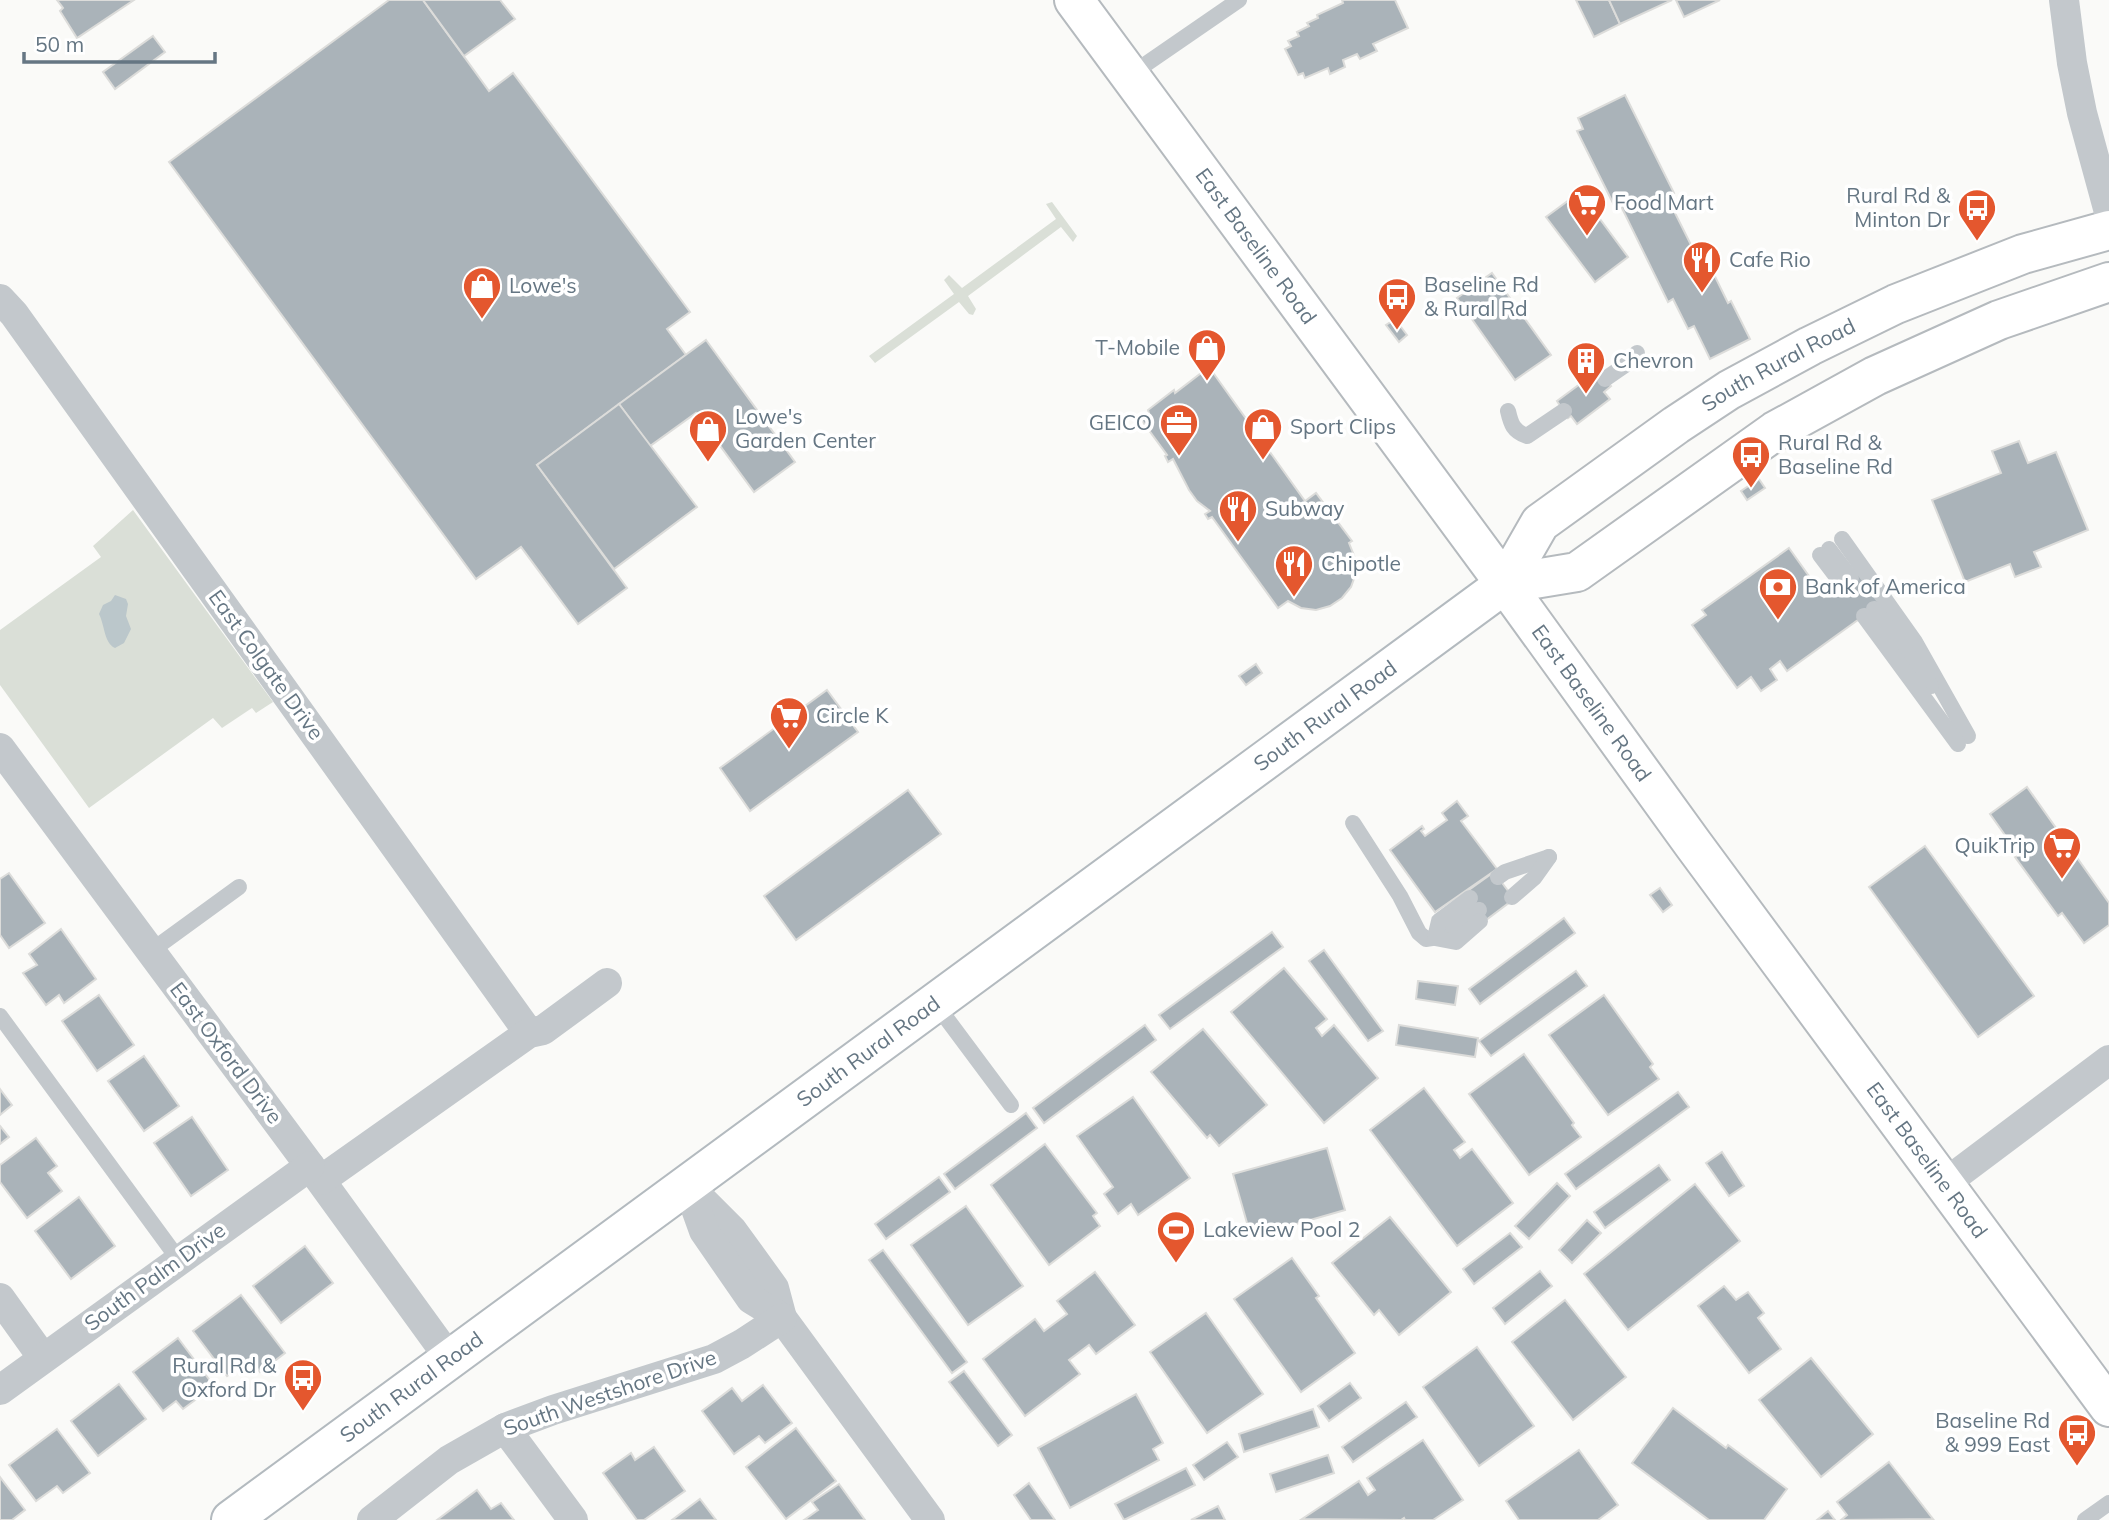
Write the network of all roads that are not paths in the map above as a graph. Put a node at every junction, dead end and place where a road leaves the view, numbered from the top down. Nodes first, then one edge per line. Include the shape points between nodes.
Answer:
1 (1074, 0) edge
2 (1239, 0) edge
3 (2064, 0) edge
4 (1130, 75) junction
5 (2109, 212) edge
6 (2109, 230) edge
7 (2109, 282) edge
8 (0, 299) edge
9 (1637, 352) dead end
10 (1605, 379) dead end
11 (1508, 411) dead end
12 (1563, 411) dead end
13 (1846, 581) dead end
14 (1505, 584) junction
15 (1869, 612) dead end
16 (0, 748) edge
17 (1353, 822) dead end
18 (1549, 857) joint
19 (239, 887) dead end
20 (1435, 938) junction
21 (151, 951) junction
22 (607, 983) dead end
23 (935, 1003) junction
24 (0, 1016) edge
25 (529, 1033) junction
26 (2109, 1060) edge
27 (1011, 1105) dead end
28 (315, 1173) junction
29 (1944, 1184) junction
30 (687, 1185) junction
31 (179, 1260) junction
32 (0, 1297) edge
33 (782, 1318) junction
34 (43, 1358) junction
35 (450, 1359) junction
36 (0, 1390) edge
37 (2109, 1407) edge
38 (505, 1428) junction
39 (2109, 1503) edge
40 (231, 1520) edge
41 (372, 1520) edge
42 (573, 1520) edge
43 (930, 1520) edge
44 (2085, 1520) edge

1 - 4 main road, East Baseline Road
2 - 4 lane
3 - 5 street via 2071,63
4 - 14 main road, East Baseline Road
6 - 14 main road, South Rural Road via 2023,254 1896,304 1729,390 1540,523
7 - 14 main road, South Rural Road via 1999,320 1874,376 1775,431 1577,572
8 - 25 street, East Colgate Drive
9 - 10 lane
11 - 12 lane via 1511,425 1527,436
13 - 15 lane via 1831,548 1915,642 1963,740
14 - 23 main road, South Rural Road
14 - 29 main road, East Baseline Road
16 - 21 street, East Oxford Drive
17 - 20 lane via 1419,933 1426,939
18 - 18 lane via 1534,878 1506,887 1505,872
19 - 21 lane
20 - 20 lane via 1439,920 1478,908 1456,942
21 - 28 street, East Oxford Drive
22 - 25 street, South Palm Drive via 543,1030
23 - 27 lane
23 - 30 main road, South Rural Road
24 - 31 lane
25 - 28 street, South Palm Drive
26 - 29 street
28 - 31 street, South Palm Drive
28 - 35 street, East Oxford Drive
29 - 37 main road, East Baseline Road
30 - 33 street via 721,1217 767,1278
30 - 35 main road, South Rural Road
31 - 34 street, South Palm Drive
32 - 34 street
33 - 38 street, South Westshore Drive via 714,1359
33 - 43 street
34 - 36 street, South Palm Drive
35 - 40 main road, South Rural Road
38 - 41 street, South Westshore Drive via 449,1460
38 - 42 street
39 - 44 lane

